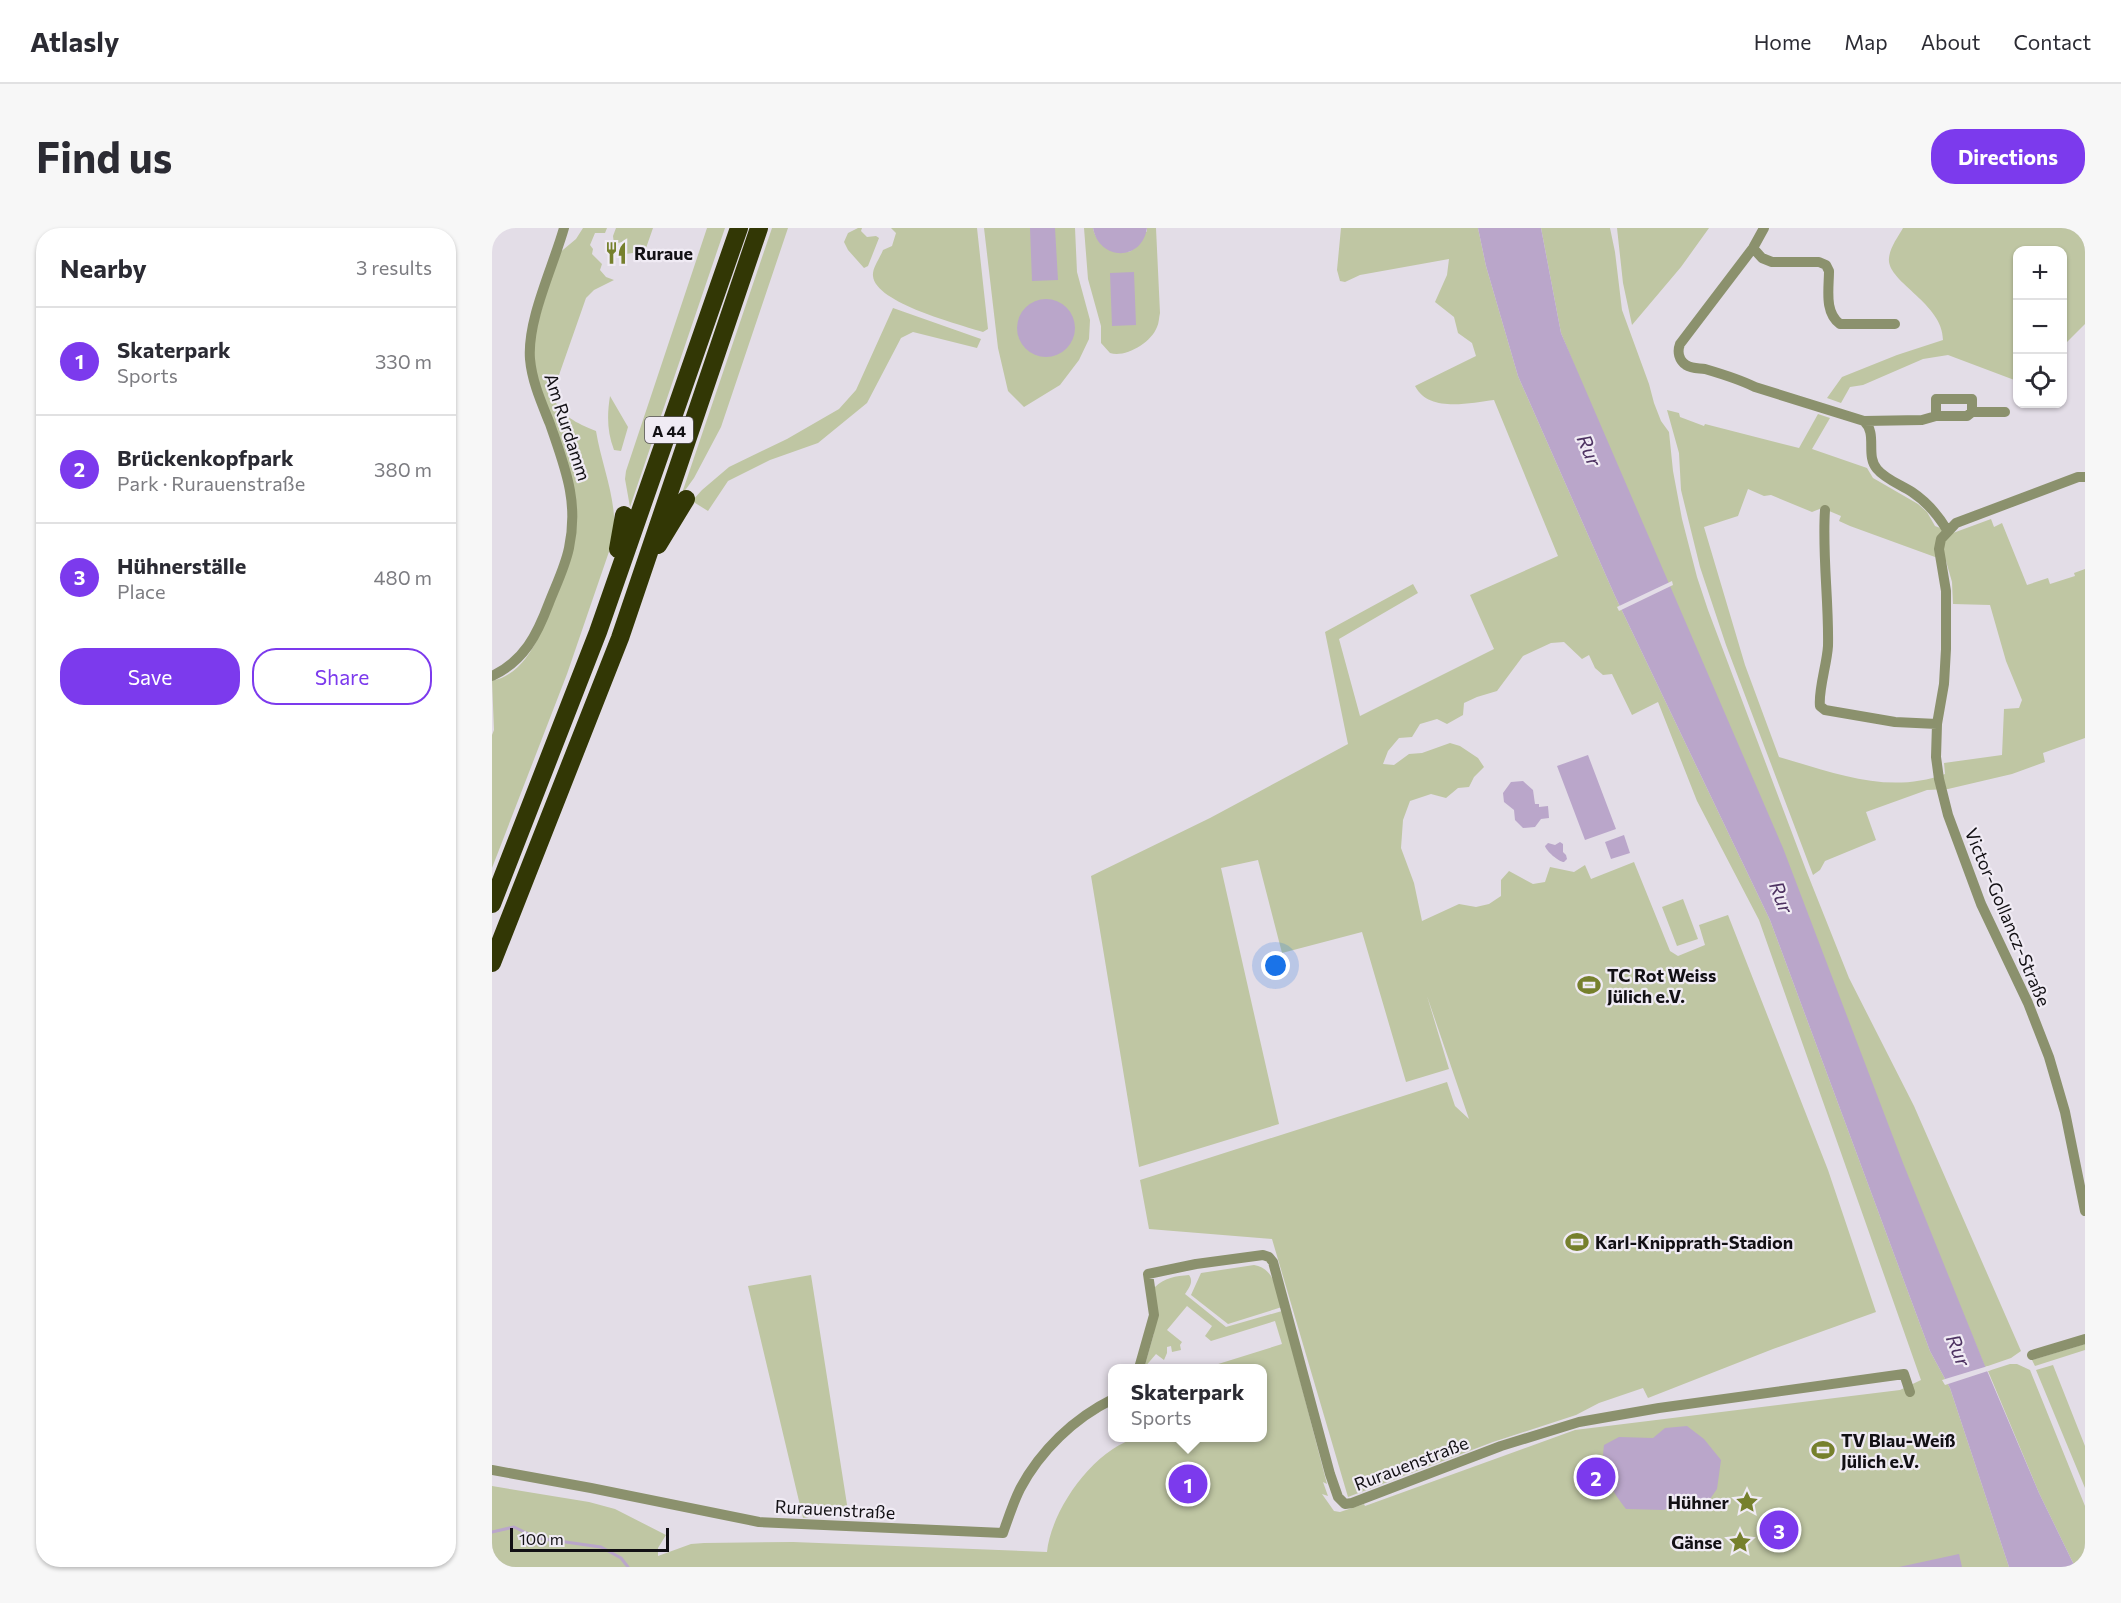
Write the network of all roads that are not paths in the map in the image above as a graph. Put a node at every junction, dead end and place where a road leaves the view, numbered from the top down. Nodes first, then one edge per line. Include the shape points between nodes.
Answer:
1 (564, 228) edge
2 (738, 228) edge
3 (759, 228) edge
4 (1764, 228) edge
5 (1753, 248) junction
6 (1895, 324) dead end
7 (1972, 412) junction
8 (2006, 412) dead end
9 (1936, 416) junction
10 (1864, 420) junction
11 (2085, 477) edge
12 (686, 500) dead end
13 (1825, 510) dead end
14 (624, 515) dead end
15 (1947, 530) junction
16 (643, 569) junction
17 (598, 632) junction
18 (492, 676) edge
19 (1937, 724) junction
20 (492, 904) edge
21 (492, 963) edge
22 (2085, 1211) edge
23 (2085, 1339) edge
24 (2032, 1355) dead end
25 (1140, 1364) edge
26 (1910, 1392) dead end
27 (1108, 1401) edge
28 (492, 1470) edge

1 - 18 street, Am Rurdamm via 534,326 530,360 569,480 573,507 569,549 538,632 513,663
2 - 17 highway, A 44
3 - 16 highway, A 44
4 - 5 street
5 - 6 street via 1772,262 1826,265 1830,310 1840,324
5 - 10 street via 1680,344 1678,355 1689,368 1742,380
7 - 8 street
7 - 9 street via 1967,416
7 - 9 street via 1972,399 1936,399
9 - 10 street via 1922,420
10 - 15 street via 1872,431 1872,456 1878,470 1929,506
11 - 15 street via 1956,523
12 - 16 highway
13 - 19 street via 1828,646 1820,706 1876,720
14 - 17 highway
15 - 19 street, Victor-Gollancz-Straße via 1939,549 1946,591 1946,638
16 - 21 highway, A 44 via 620,638
17 - 20 highway, A 44
19 - 22 street, Victor-Gollancz-Straße via 1936,757 1948,815 1981,904 2028,1003 2049,1058 2066,1112
23 - 24 street
25 - 26 street, Rurauenstraße via 1154,1315 1148,1274 1196,1264 1269,1257 1287,1309 1330,1474 1338,1497 1345,1504 1501,1446 1579,1422 1904,1374
27 - 28 street, Rurauenstraße via 1066,1430 1042,1457 1020,1489 1003,1533 759,1522

